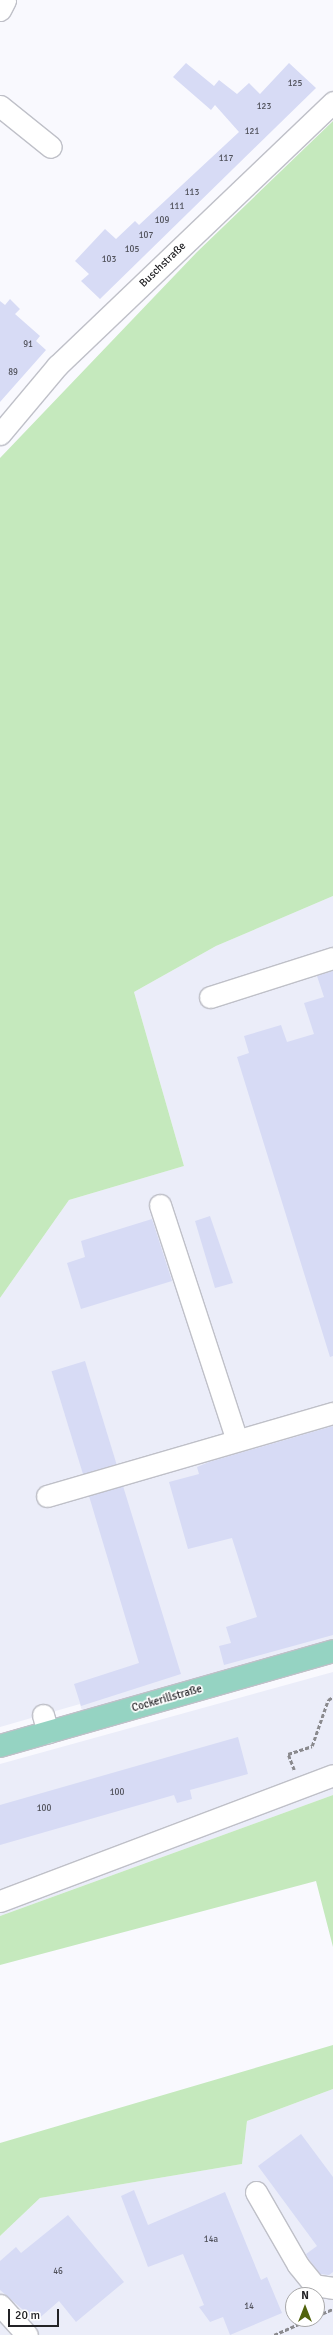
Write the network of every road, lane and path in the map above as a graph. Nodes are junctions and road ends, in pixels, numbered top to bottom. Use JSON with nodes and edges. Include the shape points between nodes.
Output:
{"nodes":[{"id":1,"x":5,"y":0,"type":"edge"},
{"id":2,"x":0,"y":10,"type":"edge"},
{"id":3,"x":333,"y":102,"type":"edge"},
{"id":4,"x":0,"y":106,"type":"edge"},
{"id":5,"x":51,"y":148,"type":"dead end"},
{"id":6,"x":0,"y":434,"type":"edge"},
{"id":7,"x":333,"y":958,"type":"edge"},
{"id":8,"x":210,"y":997,"type":"dead end"},
{"id":9,"x":160,"y":1205,"type":"dead end"},
{"id":10,"x":333,"y":1413,"type":"edge"},
{"id":11,"x":237,"y":1440,"type":"junction"},
{"id":12,"x":47,"y":1496,"type":"dead end"},
{"id":13,"x":333,"y":1651,"type":"edge"},
{"id":14,"x":333,"y":1697,"type":"edge"},
{"id":15,"x":0,"y":1746,"type":"edge"},
{"id":16,"x":333,"y":1775,"type":"edge"},
{"id":17,"x":300,"y":1788,"type":"junction"},
{"id":18,"x":0,"y":1900,"type":"edge"},
{"id":19,"x":256,"y":2192,"type":"dead end"},
{"id":20,"x":333,"y":2288,"type":"edge"},
{"id":21,"x":0,"y":2305,"type":"edge"},
{"id":22,"x":292,"y":2327,"type":"edge"},
{"id":23,"x":27,"y":2335,"type":"edge"},
{"id":24,"x":274,"y":2335,"type":"edge"}],
"edges":[{"from":1,"to":2,"type":"street"},
{"from":3,"to":6,"type":"street","name":"Buschstraße","via":[[57,366]]},
{"from":4,"to":5,"type":"street"},
{"from":7,"to":8,"type":"street"},
{"from":9,"to":11,"type":"street"},
{"from":10,"to":11,"type":"street"},
{"from":11,"to":12,"type":"street"},
{"from":13,"to":15,"type":"main road","name":"Cockerillstraße","via":[[46,1723]]},
{"from":14,"to":17,"type":"path","via":[[328,1700],[312,1746],[288,1754]]},
{"from":16,"to":17,"type":"street"},
{"from":17,"to":18,"type":"street"},
{"from":19,"to":20,"type":"street","via":[[298,2266],[314,2285]]},
{"from":21,"to":23,"type":"street"},
{"from":22,"to":24,"type":"path"}]}
